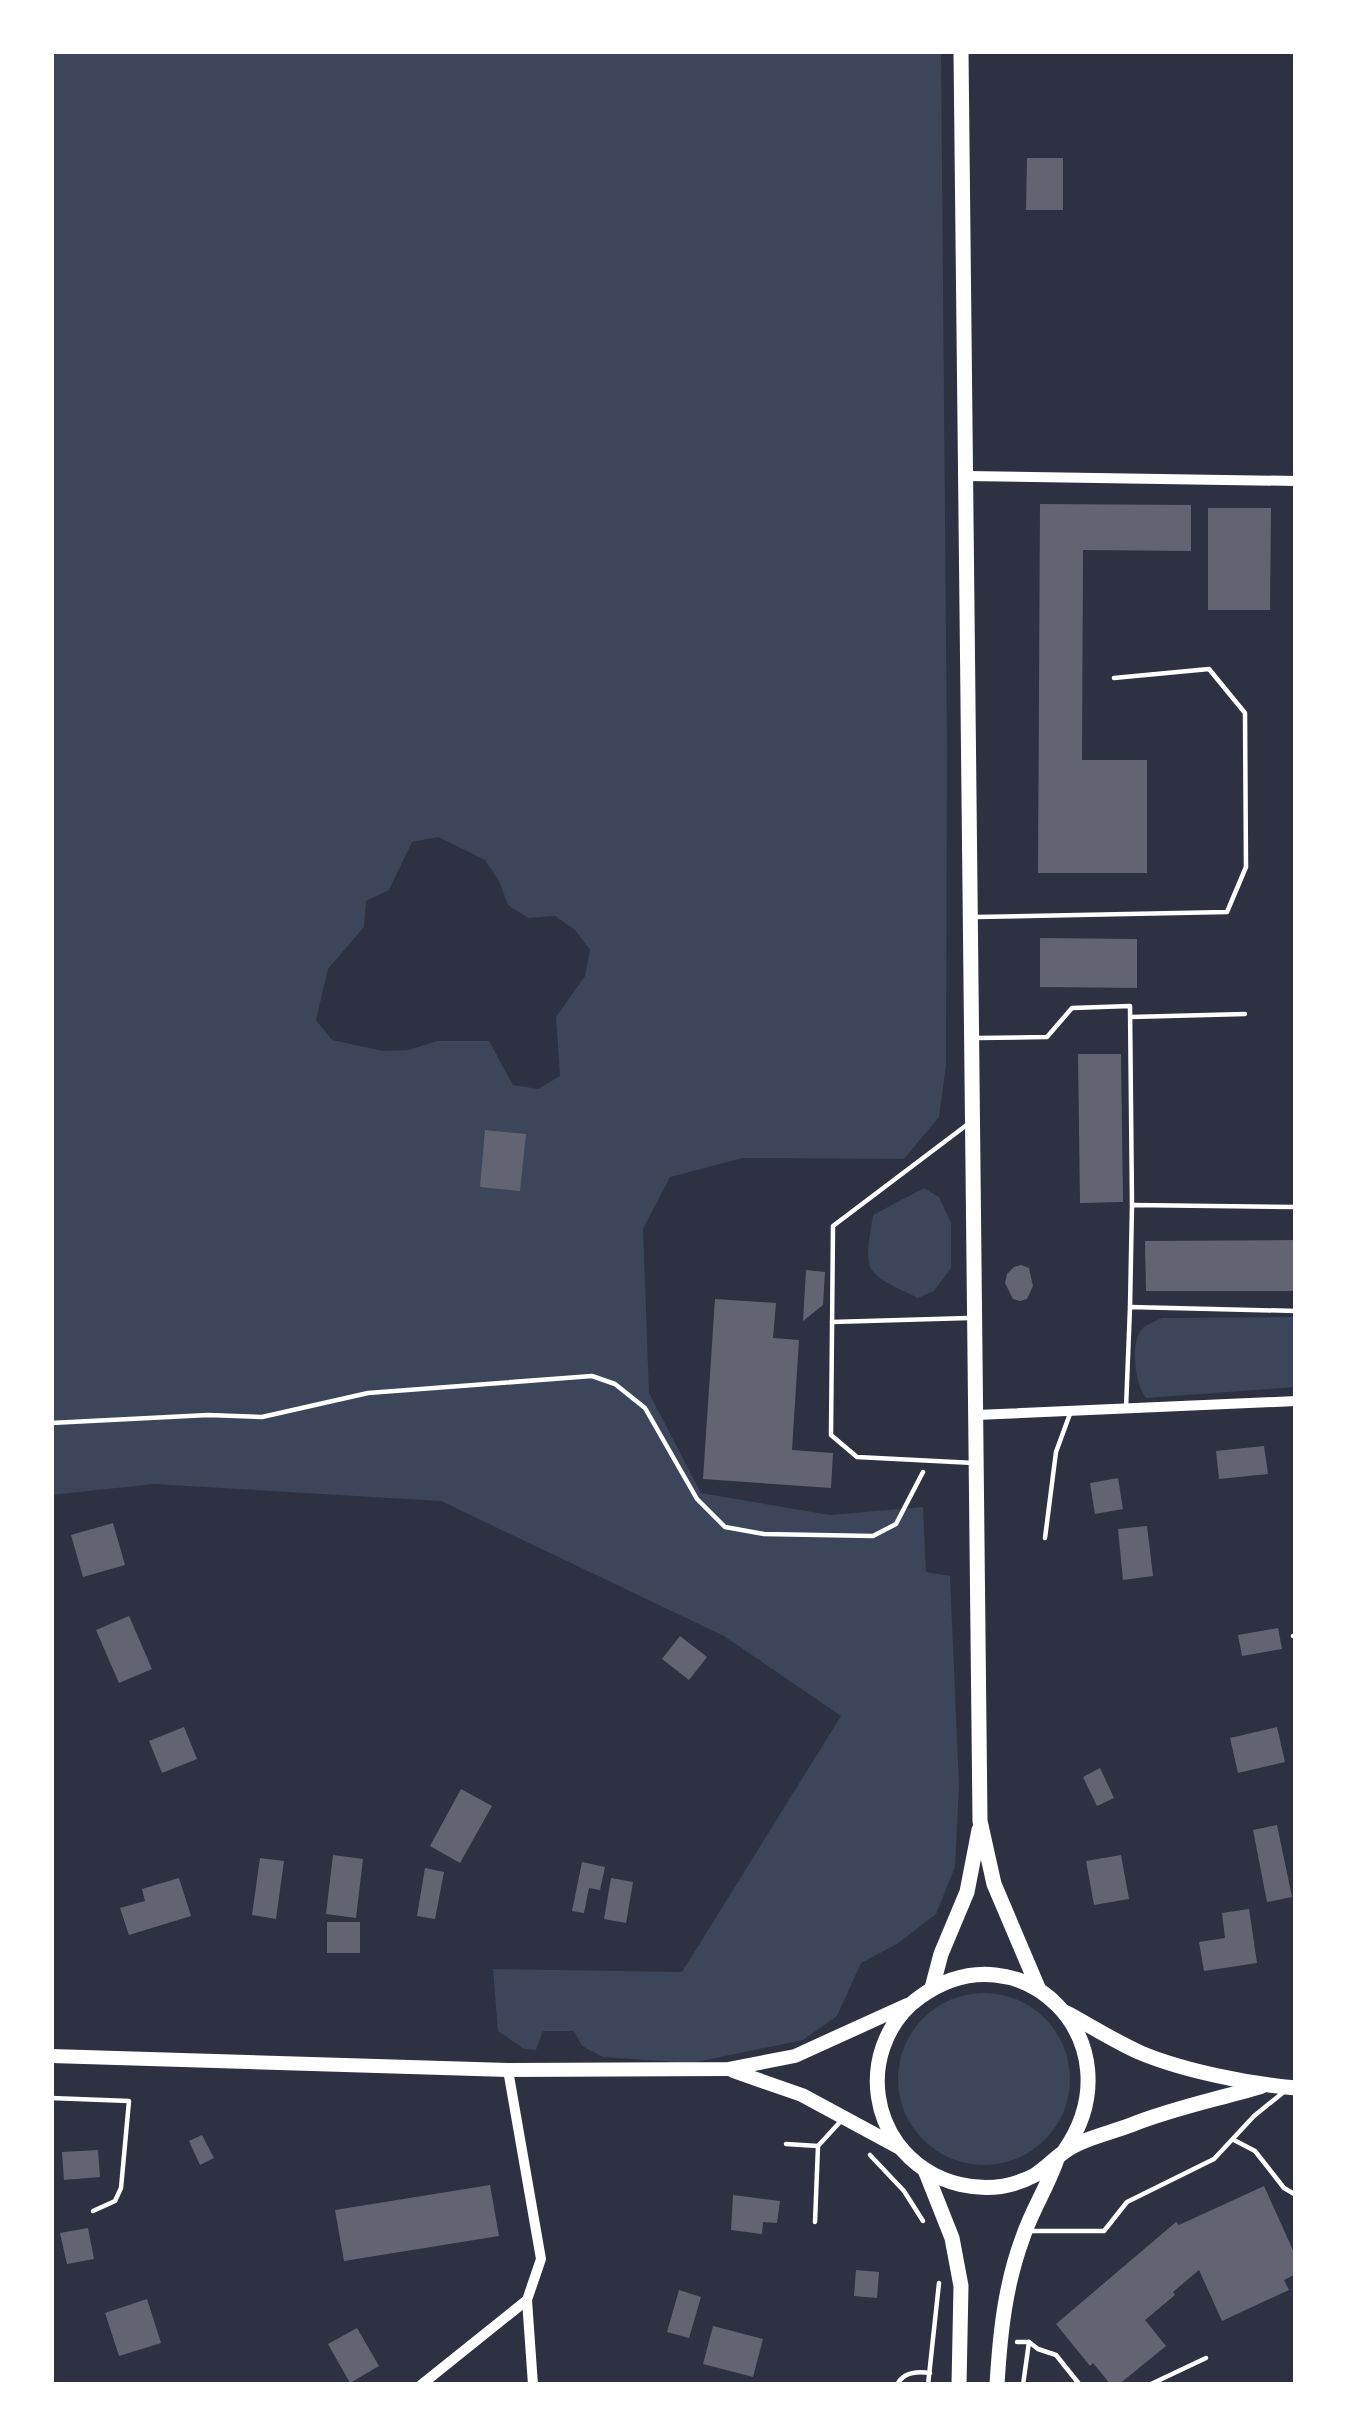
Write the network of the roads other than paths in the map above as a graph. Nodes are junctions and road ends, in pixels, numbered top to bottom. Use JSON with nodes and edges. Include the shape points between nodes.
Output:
{"nodes":[{"id":1,"x":961,"y":51,"type":"edge"},
{"id":2,"x":966,"y":476,"type":"junction"},
{"id":3,"x":1296,"y":484,"type":"edge"},
{"id":4,"x":1114,"y":678,"type":"dead end"},
{"id":5,"x":971,"y":917,"type":"junction"},
{"id":6,"x":1245,"y":1014,"type":"dead end"},
{"id":7,"x":1131,"y":1017,"type":"junction"},
{"id":8,"x":972,"y":1038,"type":"junction"},
{"id":9,"x":973,"y":1121,"type":"junction"},
{"id":10,"x":1132,"y":1205,"type":"junction"},
{"id":11,"x":1296,"y":1207,"type":"edge"},
{"id":12,"x":1130,"y":1307,"type":"junction"},
{"id":13,"x":1296,"y":1311,"type":"edge"},
{"id":14,"x":975,"y":1318,"type":"junction"},
{"id":15,"x":832,"y":1322,"type":"junction"},
{"id":16,"x":1296,"y":1401,"type":"edge"},
{"id":17,"x":1126,"y":1408,"type":"junction"},
{"id":18,"x":1071,"y":1411,"type":"junction"},
{"id":19,"x":976,"y":1415,"type":"junction"},
{"id":20,"x":976,"y":1463,"type":"junction"},
{"id":21,"x":1045,"y":1538,"type":"dead end"},
{"id":22,"x":980,"y":1821,"type":"junction"},
{"id":23,"x":932,"y":1988,"type":"junction"},
{"id":24,"x":1039,"y":1990,"type":"junction"},
{"id":25,"x":911,"y":2003,"type":"junction"},
{"id":26,"x":1064,"y":2012,"type":"junction"},
{"id":27,"x":51,"y":2056,"type":"edge"},
{"id":28,"x":728,"y":2069,"type":"junction"},
{"id":29,"x":508,"y":2070,"type":"junction"},
{"id":30,"x":1262,"y":2086,"type":"junction"},
{"id":31,"x":1293,"y":2087,"type":"edge"},
{"id":32,"x":51,"y":2098,"type":"edge"},
{"id":33,"x":844,"y":2118,"type":"junction"},
{"id":34,"x":1233,"y":2139,"type":"junction"},
{"id":35,"x":786,"y":2144,"type":"dead end"},
{"id":36,"x":818,"y":2146,"type":"junction"},
{"id":37,"x":902,"y":2149,"type":"junction"},
{"id":38,"x":1061,"y":2155,"type":"junction"},
{"id":39,"x":925,"y":2170,"type":"junction"},
{"id":40,"x":1296,"y":2195,"type":"edge"},
{"id":41,"x":93,"y":2211,"type":"dead end"},
{"id":42,"x":815,"y":2222,"type":"dead end"},
{"id":43,"x":1025,"y":2231,"type":"junction"},
{"id":44,"x":526,"y":2300,"type":"junction"},
{"id":45,"x":421,"y":2385,"type":"edge"},
{"id":46,"x":533,"y":2385,"type":"edge"},
{"id":47,"x":959,"y":2385,"type":"edge"},
{"id":48,"x":998,"y":2385,"type":"edge"}],
"edges":[{"from":1,"to":2,"type":"main road"},
{"from":2,"to":3,"type":"street"},
{"from":2,"to":5,"type":"main road"},
{"from":4,"to":5,"type":"lane","via":[[1209,669],[1245,713],[1246,867],[1227,912]]},
{"from":5,"to":8,"type":"main road"},
{"from":6,"to":7,"type":"lane"},
{"from":7,"to":8,"type":"lane","via":[[1130,1006],[1072,1008],[1047,1037]]},
{"from":7,"to":10,"type":"lane"},
{"from":8,"to":9,"type":"main road"},
{"from":9,"to":14,"type":"main road"},
{"from":9,"to":15,"type":"lane","via":[[833,1226]]},
{"from":10,"to":11,"type":"lane"},
{"from":10,"to":12,"type":"lane"},
{"from":12,"to":13,"type":"lane"},
{"from":12,"to":17,"type":"lane"},
{"from":14,"to":15,"type":"lane"},
{"from":14,"to":19,"type":"main road"},
{"from":15,"to":20,"type":"lane","via":[[831,1435],[857,1457]]},
{"from":16,"to":17,"type":"street"},
{"from":17,"to":18,"type":"street"},
{"from":18,"to":19,"type":"street"},
{"from":18,"to":21,"type":"lane","via":[[1056,1452]]},
{"from":19,"to":20,"type":"main road"},
{"from":20,"to":22,"type":"main road"},
{"from":22,"to":23,"type":"main road","via":[[967,1892]]},
{"from":22,"to":24,"type":"main road","via":[[994,1884]]},
{"from":23,"to":24,"type":"main road","via":[[986,1975]]},
{"from":23,"to":25,"type":"main road"},
{"from":24,"to":26,"type":"main road"},
{"from":25,"to":28,"type":"main road","via":[[795,2056]]},
{"from":25,"to":37,"type":"main road","via":[[883,2048],[877,2083]]},
{"from":26,"to":30,"type":"main road","via":[[1142,2053]]},
{"from":26,"to":38,"type":"main road","via":[[1085,2049],[1090,2092]]},
{"from":27,"to":29,"type":"main road"},
{"from":28,"to":29,"type":"main road"},
{"from":28,"to":33,"type":"main road"},
{"from":29,"to":44,"type":"street","via":[[541,2259]]},
{"from":30,"to":31,"type":"main road"},
{"from":30,"to":38,"type":"main road","via":[[1139,2121]]},
{"from":31,"to":34,"type":"lane"},
{"from":32,"to":41,"type":"lane","via":[[129,2101],[121,2188],[116,2201]]},
{"from":33,"to":36,"type":"lane"},
{"from":33,"to":37,"type":"main road"},
{"from":34,"to":40,"type":"lane"},
{"from":34,"to":43,"type":"lane","via":[[1214,2159],[1127,2202],[1104,2231]]},
{"from":35,"to":36,"type":"lane"},
{"from":36,"to":42,"type":"lane"},
{"from":37,"to":39,"type":"main road"},
{"from":38,"to":39,"type":"main road","via":[[1033,2176],[992,2188]]},
{"from":38,"to":43,"type":"main road"},
{"from":39,"to":47,"type":"main road","via":[[962,2286]]},
{"from":43,"to":48,"type":"main road","via":[[1005,2300]]},
{"from":44,"to":45,"type":"street"},
{"from":44,"to":46,"type":"street"}]}
